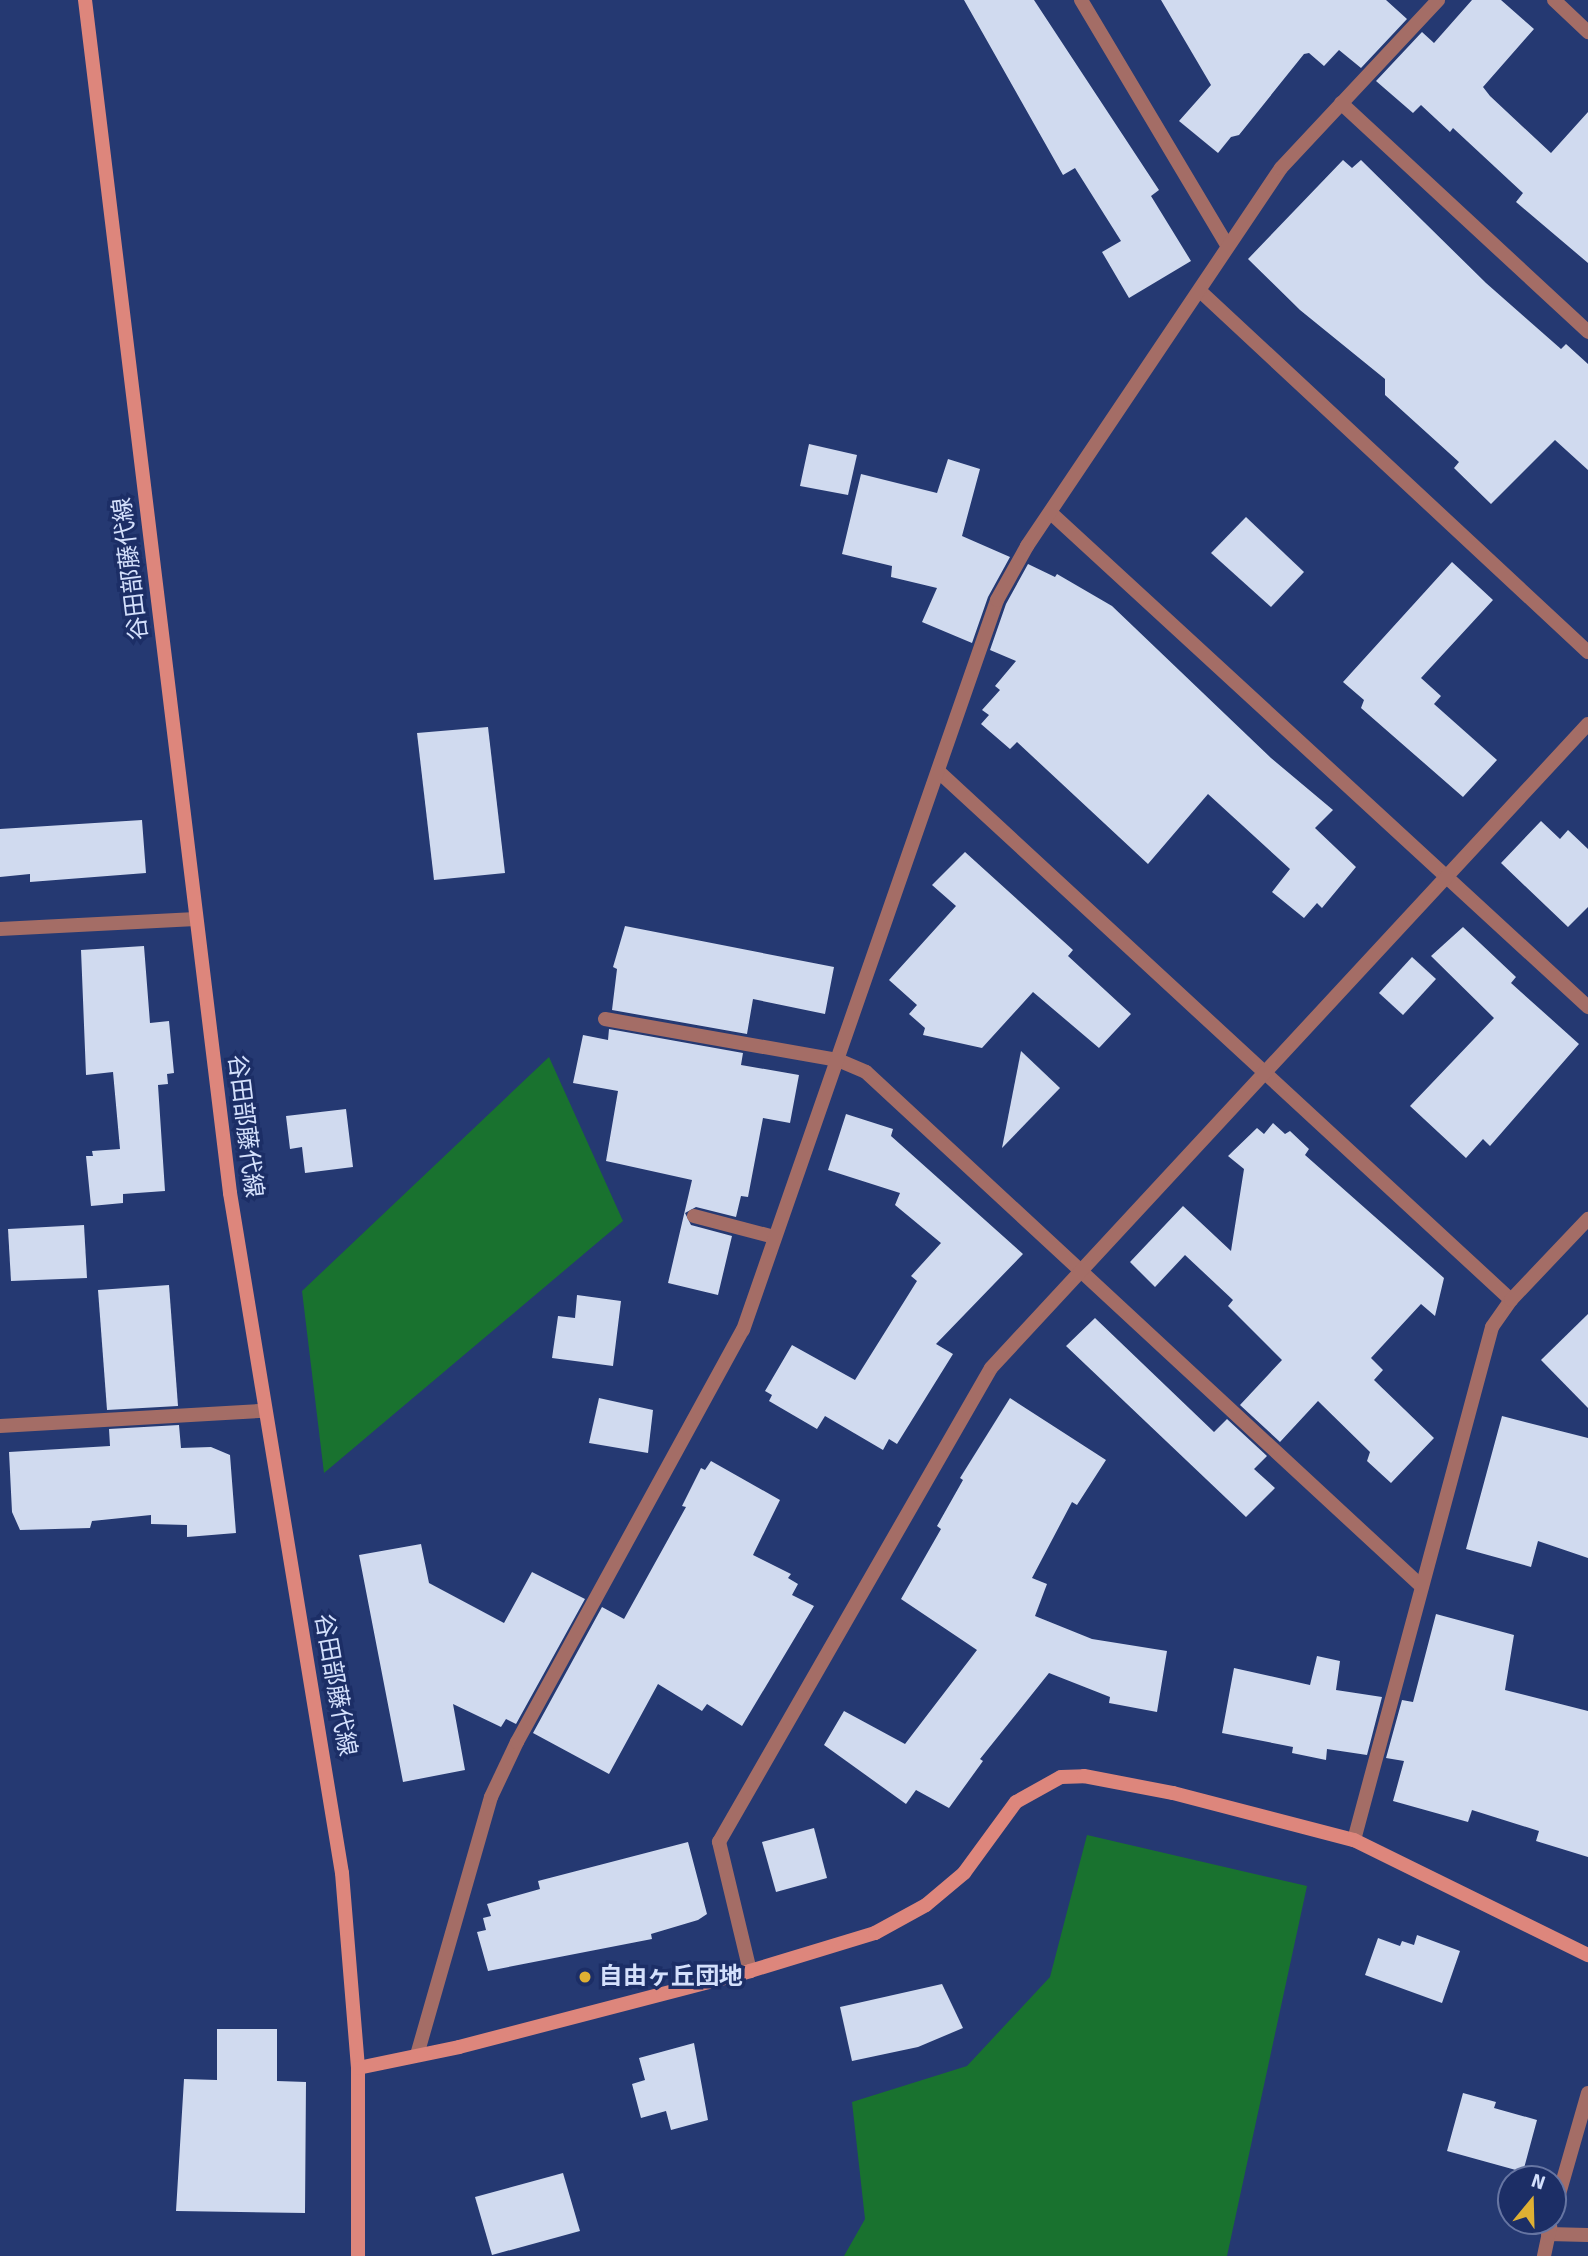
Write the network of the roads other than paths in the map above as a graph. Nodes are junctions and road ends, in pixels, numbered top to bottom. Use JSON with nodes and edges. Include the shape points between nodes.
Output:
{"nodes":[{"id":1,"x":85,"y":0,"type":"edge"},
{"id":2,"x":1081,"y":0,"type":"edge"},
{"id":3,"x":1438,"y":0,"type":"edge"},
{"id":4,"x":1553,"y":0,"type":"edge"},
{"id":5,"x":1588,"y":32,"type":"edge"},
{"id":6,"x":1341,"y":103,"type":"junction"},
{"id":7,"x":1227,"y":245,"type":"junction"},
{"id":8,"x":1200,"y":290,"type":"junction"},
{"id":9,"x":1588,"y":332,"type":"edge"},
{"id":10,"x":1052,"y":513,"type":"junction"},
{"id":11,"x":1588,"y":652,"type":"edge"},
{"id":12,"x":1588,"y":724,"type":"edge"},
{"id":13,"x":938,"y":771,"type":"junction"},
{"id":14,"x":1446,"y":877,"type":"junction"},
{"id":15,"x":196,"y":919,"type":"junction"},
{"id":16,"x":0,"y":929,"type":"edge"},
{"id":17,"x":1588,"y":1007,"type":"edge"},
{"id":18,"x":605,"y":1019,"type":"dead end"},
{"id":19,"x":838,"y":1060,"type":"junction"},
{"id":20,"x":1266,"y":1072,"type":"junction"},
{"id":21,"x":694,"y":1216,"type":"dead end"},
{"id":22,"x":1588,"y":1219,"type":"edge"},
{"id":23,"x":774,"y":1237,"type":"junction"},
{"id":24,"x":1082,"y":1271,"type":"junction"},
{"id":25,"x":1511,"y":1300,"type":"junction"},
{"id":26,"x":264,"y":1411,"type":"junction"},
{"id":27,"x":0,"y":1426,"type":"edge"},
{"id":28,"x":1420,"y":1585,"type":"junction"},
{"id":29,"x":1354,"y":1840,"type":"junction"},
{"id":30,"x":1588,"y":1955,"type":"edge"},
{"id":31,"x":750,"y":1971,"type":"junction"},
{"id":32,"x":417,"y":2055,"type":"junction"},
{"id":33,"x":358,"y":2068,"type":"junction"},
{"id":34,"x":1588,"y":2093,"type":"edge"},
{"id":35,"x":1567,"y":2167,"type":"edge"},
{"id":36,"x":1567,"y":2231,"type":"edge"},
{"id":37,"x":1548,"y":2235,"type":"edge"},
{"id":38,"x":1588,"y":2235,"type":"edge"},
{"id":39,"x":358,"y":2256,"type":"edge"},
{"id":40,"x":1544,"y":2256,"type":"edge"}],
"edges":[{"from":1,"to":15,"type":"main road","name":"谷田部藤代線"},
{"from":2,"to":7,"type":"street"},
{"from":3,"to":6,"type":"street"},
{"from":4,"to":5,"type":"street"},
{"from":6,"to":7,"type":"street","via":[[1281,168]]},
{"from":6,"to":9,"type":"street"},
{"from":7,"to":8,"type":"street"},
{"from":8,"to":10,"type":"street"},
{"from":8,"to":11,"type":"street"},
{"from":10,"to":13,"type":"street","via":[[998,600]]},
{"from":10,"to":14,"type":"street"},
{"from":12,"to":14,"type":"street"},
{"from":13,"to":19,"type":"street"},
{"from":13,"to":20,"type":"street"},
{"from":14,"to":17,"type":"street"},
{"from":14,"to":20,"type":"street"},
{"from":15,"to":16,"type":"street"},
{"from":15,"to":26,"type":"main road","name":"谷田部藤代線","via":[[230,1193]]},
{"from":18,"to":19,"type":"street"},
{"from":19,"to":23,"type":"street"},
{"from":19,"to":24,"type":"street","via":[[866,1072]]},
{"from":20,"to":24,"type":"street"},
{"from":20,"to":25,"type":"street"},
{"from":21,"to":23,"type":"street"},
{"from":22,"to":25,"type":"street"},
{"from":23,"to":32,"type":"street","via":[[743,1330],[491,1797]]},
{"from":24,"to":28,"type":"street"},
{"from":24,"to":31,"type":"street","via":[[991,1368],[719,1842]]},
{"from":25,"to":28,"type":"street","via":[[1492,1327]]},
{"from":26,"to":27,"type":"street"},
{"from":26,"to":33,"type":"main road","name":"谷田部藤代線","via":[[342,1873]]},
{"from":28,"to":29,"type":"street"},
{"from":29,"to":30,"type":"main road"},
{"from":29,"to":31,"type":"main road","via":[[1173,1793],[1084,1776],[1060,1777],[1016,1802],[964,1872],[926,1905],[875,1933]]},
{"from":31,"to":32,"type":"main road"},
{"from":32,"to":33,"type":"main road"},
{"from":33,"to":39,"type":"main road","name":"谷田部藤代線"},
{"from":34,"to":35,"type":"street"},
{"from":36,"to":38,"type":"street"},
{"from":37,"to":40,"type":"street"}]}
